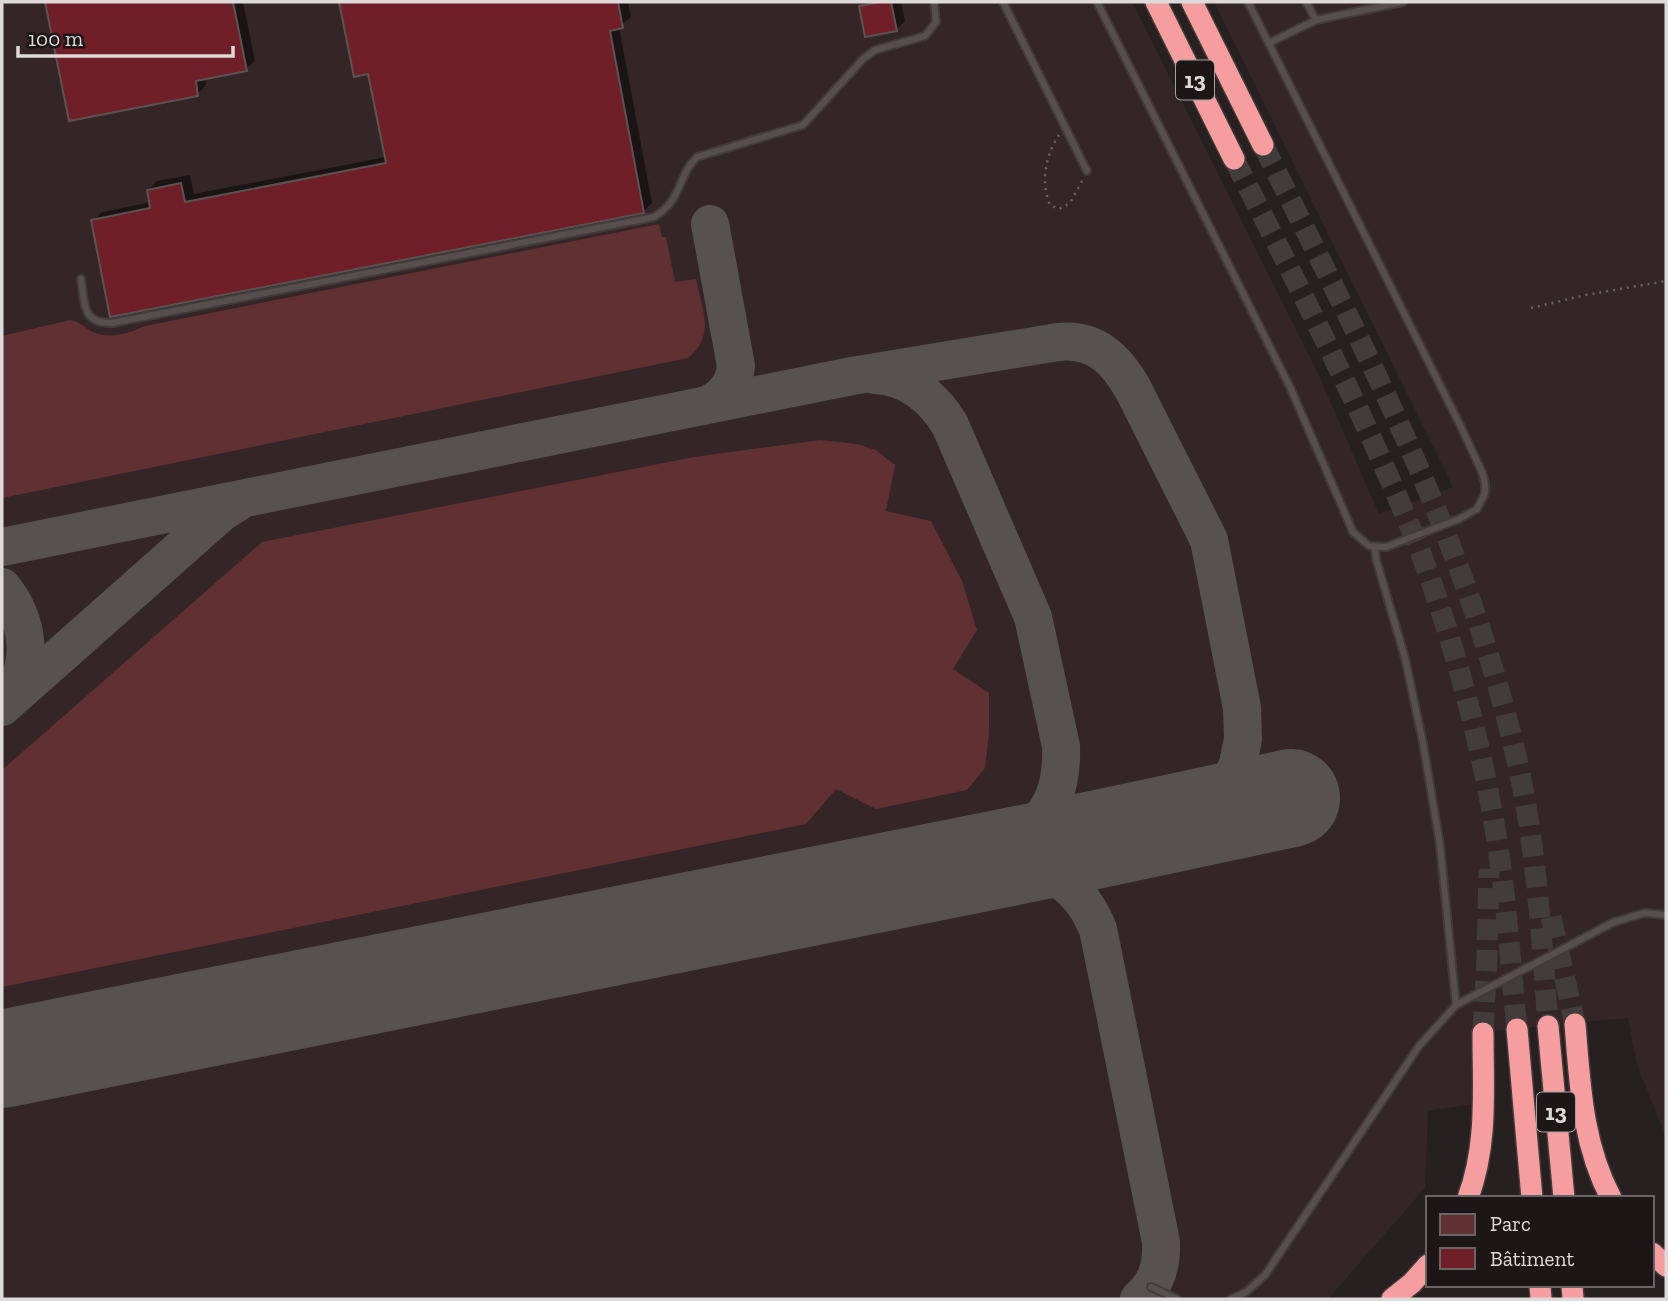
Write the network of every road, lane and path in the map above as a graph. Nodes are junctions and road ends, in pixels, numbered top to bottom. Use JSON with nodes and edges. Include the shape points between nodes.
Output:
{"nodes":[{"id":1,"x":933,"y":2,"type":"edge"},
{"id":2,"x":1003,"y":2,"type":"edge"},
{"id":3,"x":1097,"y":2,"type":"edge"},
{"id":4,"x":1156,"y":2,"type":"edge"},
{"id":5,"x":1192,"y":2,"type":"edge"},
{"id":6,"x":1248,"y":2,"type":"edge"},
{"id":7,"x":1306,"y":2,"type":"edge"},
{"id":8,"x":1403,"y":2,"type":"edge"},
{"id":9,"x":1316,"y":20,"type":"junction"},
{"id":10,"x":1269,"y":43,"type":"junction"},
{"id":11,"x":1065,"y":127,"type":"junction"},
{"id":12,"x":1263,"y":145,"type":"tunnel mouth"},
{"id":13,"x":1234,"y":159,"type":"tunnel mouth"},
{"id":14,"x":1087,"y":171,"type":"joint"},
{"id":15,"x":81,"y":279,"type":"dead end"},
{"id":16,"x":1666,"y":281,"type":"edge"},
{"id":17,"x":1531,"y":308,"type":"dead end"},
{"id":18,"x":1375,"y":548,"type":"junction"},
{"id":19,"x":1666,"y":915,"type":"edge"},
{"id":20,"x":1456,"y":1005,"type":"junction"},
{"id":21,"x":1575,"y":1024,"type":"tunnel mouth"},
{"id":22,"x":1548,"y":1026,"type":"tunnel mouth"},
{"id":23,"x":1517,"y":1028,"type":"tunnel mouth"},
{"id":24,"x":1483,"y":1033,"type":"tunnel mouth"},
{"id":25,"x":1469,"y":1196,"type":"edge"},
{"id":26,"x":1532,"y":1196,"type":"edge"},
{"id":27,"x":1564,"y":1196,"type":"edge"},
{"id":28,"x":1610,"y":1196,"type":"edge"},
{"id":29,"x":1426,"y":1267,"type":"edge"},
{"id":30,"x":1151,"y":1287,"type":"dead end"},
{"id":31,"x":1177,"y":1299,"type":"edge"},
{"id":32,"x":1231,"y":1299,"type":"edge"},
{"id":33,"x":1392,"y":1299,"type":"edge"}],
"edges":[{"from":1,"to":15,"type":"lane","via":[[936,22],[925,36],[875,50],[803,125],[697,158],[671,204],[654,216],[103,324],[87,313]]},
{"from":2,"to":11,"type":"lane"},
{"from":3,"to":18,"type":"lane","via":[[1290,387],[1353,532]]},
{"from":4,"to":13,"type":"highway","number":"13"},
{"from":5,"to":12,"type":"highway","number":"13"},
{"from":6,"to":10,"type":"lane"},
{"from":7,"to":9,"type":"lane"},
{"from":8,"to":9,"type":"lane"},
{"from":9,"to":10,"type":"lane"},
{"from":10,"to":18,"type":"lane","via":[[1485,483],[1482,502],[1469,514]]},
{"from":11,"to":14,"type":"lane"},
{"from":11,"to":14,"type":"path","via":[[1047,160],[1050,205],[1059,209],[1070,203]]},
{"from":16,"to":17,"type":"path"},
{"from":18,"to":20,"type":"lane","via":[[1423,743]]},
{"from":19,"to":20,"type":"lane","via":[[1645,913],[1614,922]]},
{"from":20,"to":32,"type":"lane","via":[[1419,1046],[1265,1275]]},
{"from":21,"to":28,"type":"highway","via":[[1587,1133]]},
{"from":22,"to":27,"type":"highway","number":"13"},
{"from":23,"to":26,"type":"highway","number":"13"},
{"from":24,"to":25,"type":"highway","via":[[1483,1136]]},
{"from":29,"to":33,"type":"highway"},
{"from":30,"to":31,"type":"lane"}]}
